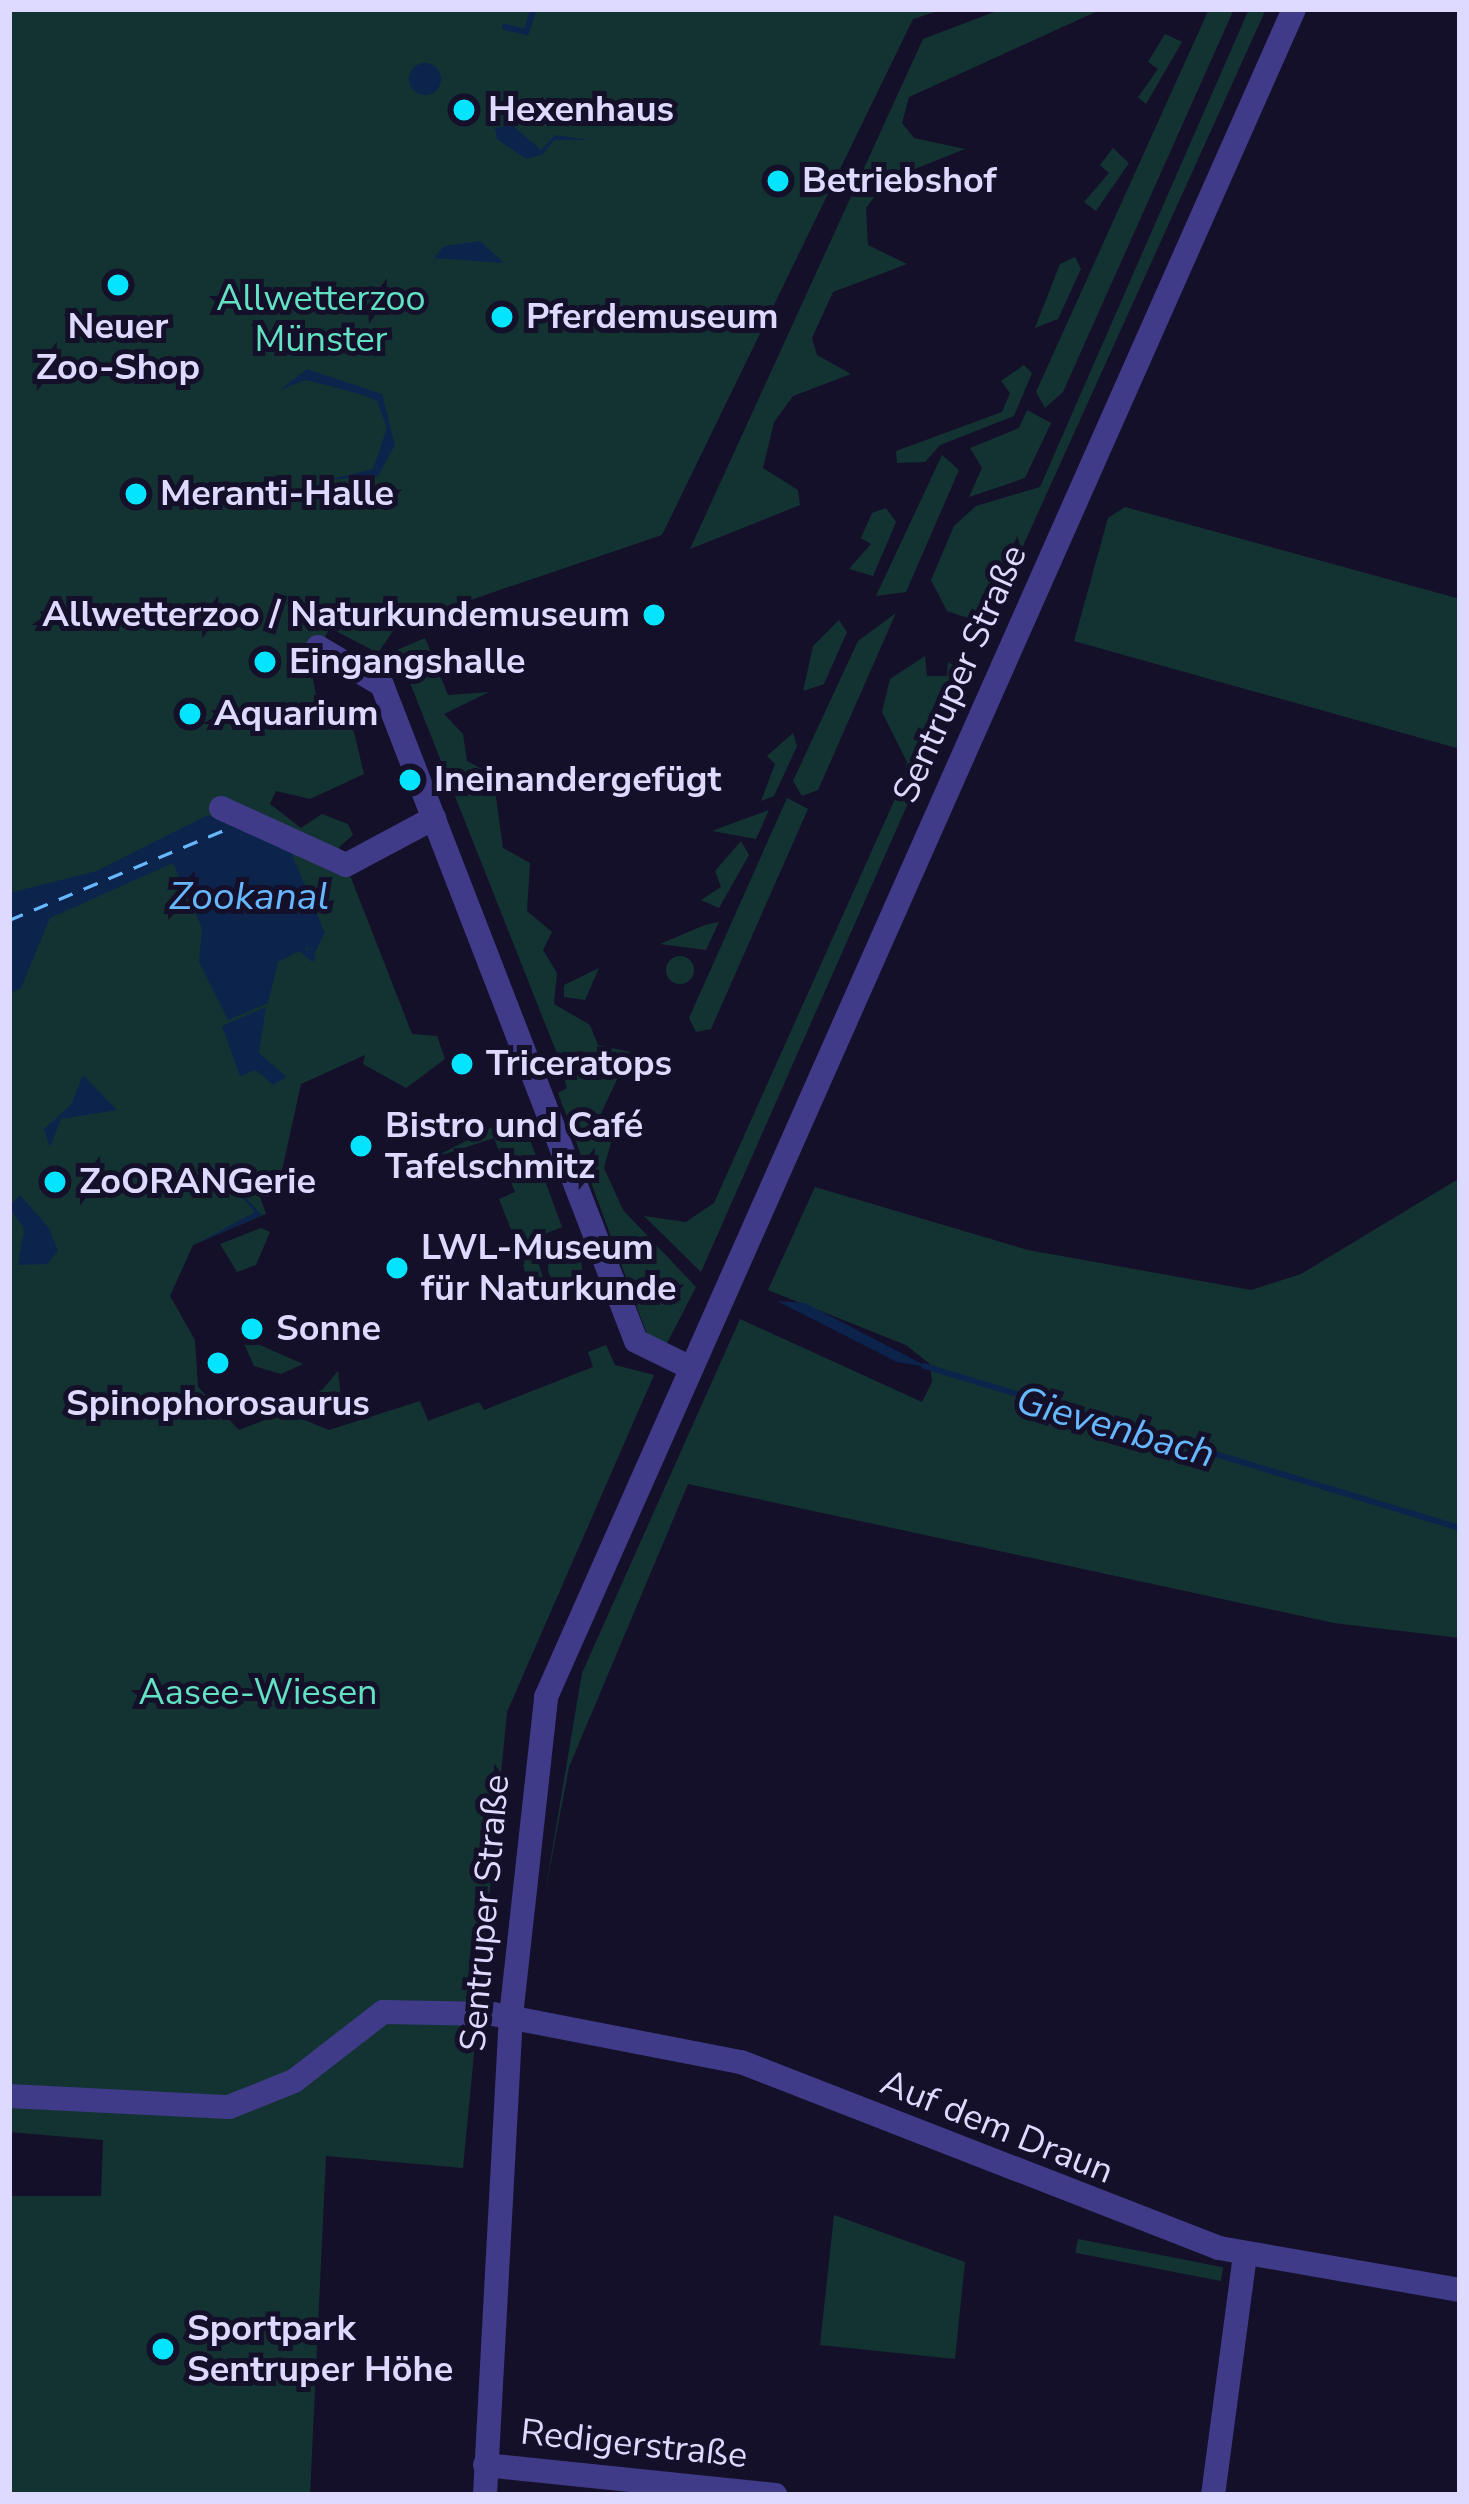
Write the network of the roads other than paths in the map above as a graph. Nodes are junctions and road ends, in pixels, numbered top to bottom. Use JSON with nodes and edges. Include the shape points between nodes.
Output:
{"nodes":[{"id":1,"x":1294,"y":9,"type":"edge"},
{"id":2,"x":318,"y":647,"type":"dead end"},
{"id":3,"x":221,"y":808,"type":"dead end"},
{"id":4,"x":434,"y":818,"type":"junction"},
{"id":5,"x":689,"y":1366,"type":"junction"},
{"id":6,"x":511,"y":2016,"type":"junction"},
{"id":7,"x":9,"y":2096,"type":"edge"},
{"id":8,"x":1245,"y":2255,"type":"junction"},
{"id":9,"x":1460,"y":2290,"type":"edge"},
{"id":10,"x":485,"y":2464,"type":"junction"},
{"id":11,"x":485,"y":2495,"type":"edge"},
{"id":12,"x":775,"y":2495,"type":"edge"},
{"id":13,"x":1213,"y":2495,"type":"edge"}],
"edges":[{"from":1,"to":5,"type":"street","name":"Sentruper Straße"},
{"from":2,"to":4,"type":"street","via":[[382,685]]},
{"from":3,"to":4,"type":"street","via":[[346,866]]},
{"from":4,"to":5,"type":"street","via":[[636,1341]]},
{"from":5,"to":6,"type":"street","name":"Sentruper Straße","via":[[546,1697]]},
{"from":6,"to":7,"type":"street","name":"Auf dem Draun","via":[[383,2012],[294,2081],[229,2107]]},
{"from":6,"to":8,"type":"street","name":"Auf dem Draun","via":[[741,2062],[1101,2210]]},
{"from":6,"to":10,"type":"street","name":"Sentruper Straße"},
{"from":8,"to":9,"type":"street","name":"Auf dem Draun"},
{"from":8,"to":13,"type":"street"},
{"from":10,"to":11,"type":"street","name":"Sentruper Straße"},
{"from":10,"to":12,"type":"street","name":"Redigerstraße"}]}
